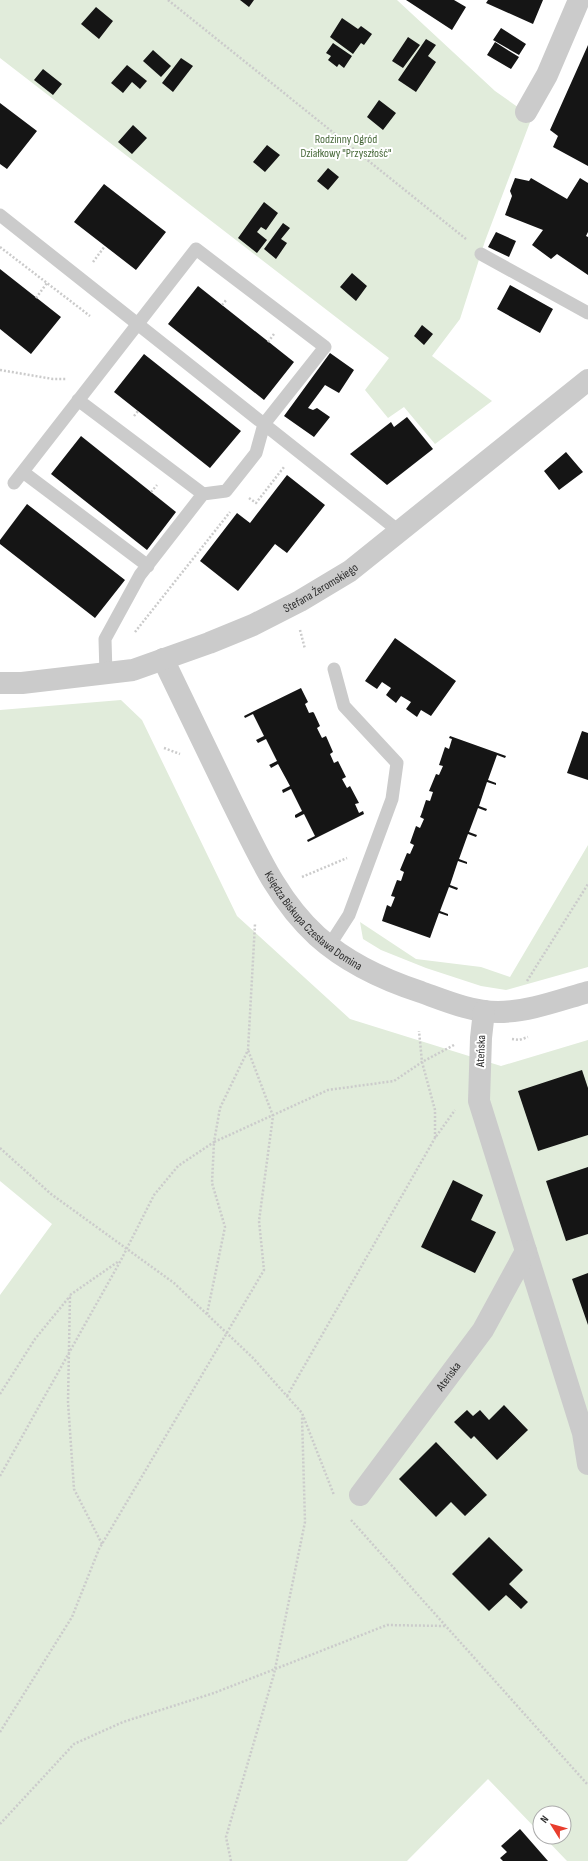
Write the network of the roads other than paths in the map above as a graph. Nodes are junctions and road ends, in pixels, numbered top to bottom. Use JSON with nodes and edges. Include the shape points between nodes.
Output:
{"nodes":[{"id":1,"x":579,"y":0,"type":"edge"},
{"id":2,"x":526,"y":112,"type":"dead end"},
{"id":3,"x":0,"y":215,"type":"edge"},
{"id":4,"x":481,"y":254,"type":"road end"},
{"id":5,"x":588,"y":313,"type":"edge"},
{"id":6,"x":137,"y":324,"type":"junction"},
{"id":7,"x":588,"y":380,"type":"edge"},
{"id":8,"x":78,"y":400,"type":"junction"},
{"id":9,"x":264,"y":424,"type":"junction"},
{"id":10,"x":23,"y":472,"type":"junction"},
{"id":11,"x":14,"y":483,"type":"dead end"},
{"id":12,"x":203,"y":494,"type":"junction"},
{"id":13,"x":400,"y":532,"type":"junction"},
{"id":14,"x":148,"y":566,"type":"junction"},
{"id":15,"x":163,"y":659,"type":"junction"},
{"id":16,"x":106,"y":664,"type":"junction"},
{"id":17,"x":334,"y":669,"type":"dead end"},
{"id":18,"x":0,"y":683,"type":"edge"},
{"id":19,"x":329,"y":946,"type":"junction"},
{"id":20,"x":588,"y":992,"type":"edge"},
{"id":21,"x":484,"y":1010,"type":"junction"},
{"id":22,"x":526,"y":1251,"type":"junction"},
{"id":23,"x":588,"y":1464,"type":"edge"},
{"id":24,"x":360,"y":1495,"type":"dead end"}],
"edges":[{"from":1,"to":2,"type":"street","via":[[547,75]]},
{"from":3,"to":6,"type":"lane"},
{"from":4,"to":5,"type":"lane"},
{"from":6,"to":8,"type":"lane"},
{"from":6,"to":9,"type":"lane"},
{"from":6,"to":9,"type":"lane","via":[[196,249],[325,347]]},
{"from":7,"to":13,"type":"street","name":"Stefana Żeromskiego"},
{"from":8,"to":10,"type":"lane"},
{"from":8,"to":12,"type":"lane"},
{"from":9,"to":12,"type":"lane","via":[[256,453],[226,491]]},
{"from":9,"to":13,"type":"lane"},
{"from":10,"to":11,"type":"lane"},
{"from":10,"to":14,"type":"lane"},
{"from":12,"to":14,"type":"lane"},
{"from":13,"to":15,"type":"street","name":"Stefana Żeromskiego","via":[[350,571],[300,601],[252,625]]},
{"from":14,"to":16,"type":"lane","via":[[140,575],[106,640]]},
{"from":15,"to":16,"type":"street","name":"Stefana Żeromskiego","via":[[133,670]]},
{"from":15,"to":19,"type":"street","name":"Księdza Biskupa Czesława Domina","via":[[271,879],[301,920]]},
{"from":16,"to":18,"type":"street","name":"Stefana Żeromskiego","via":[[22,683]]},
{"from":17,"to":19,"type":"lane","via":[[344,706],[397,763],[392,799],[349,915]]},
{"from":19,"to":21,"type":"street","name":"Księdza Biskupa Czesława Domina","via":[[352,962],[394,982],[455,1004]]},
{"from":20,"to":21,"type":"street","name":"Księdza Biskupa Czesława Domina","via":[[513,1011]]},
{"from":21,"to":22,"type":"street","name":"Ateńska","via":[[479,1101]]},
{"from":22,"to":23,"type":"street","name":"Ateńska","via":[[583,1433]]},
{"from":22,"to":24,"type":"street","name":"Ateńska","via":[[484,1330]]}]}
